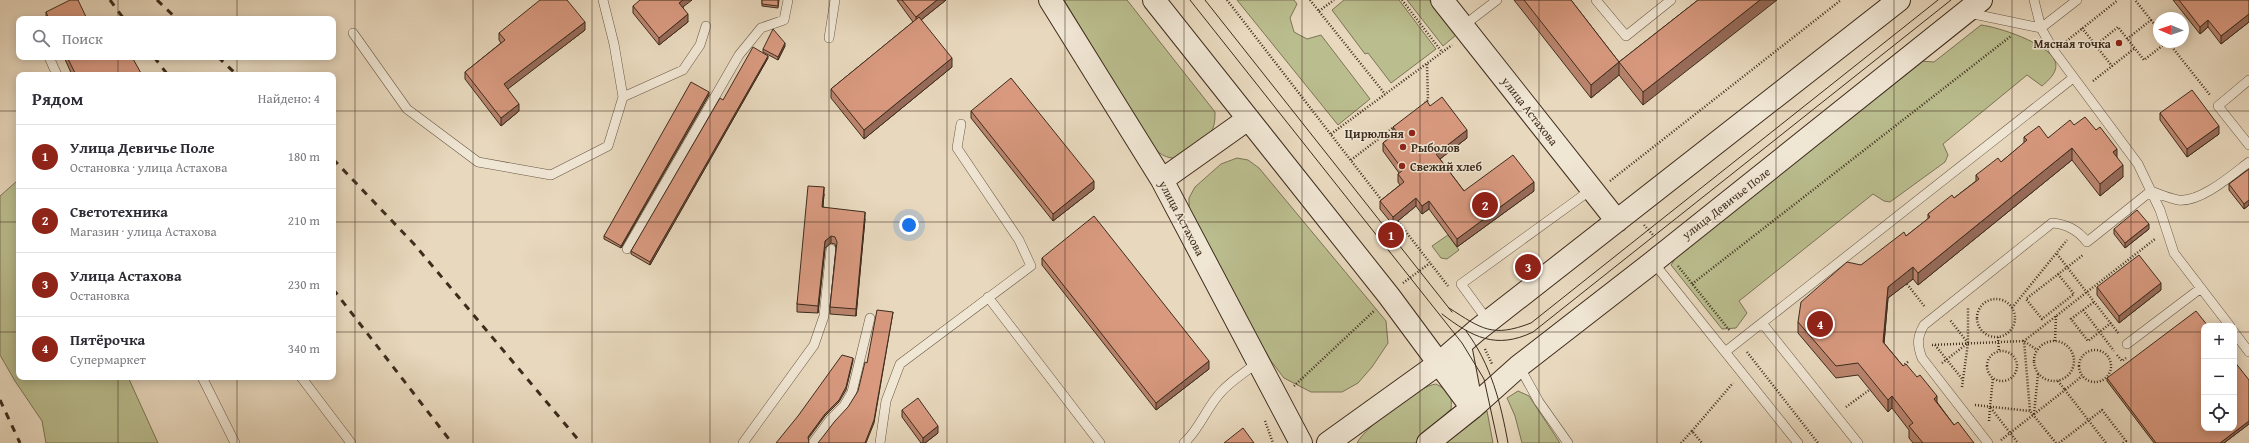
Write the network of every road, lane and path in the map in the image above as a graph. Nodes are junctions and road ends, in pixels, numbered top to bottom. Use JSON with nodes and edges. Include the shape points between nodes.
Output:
{"nodes":[{"id":1,"x":603,"y":0,"type":"edge"},
{"id":2,"x":788,"y":0,"type":"edge"},
{"id":3,"x":835,"y":0,"type":"edge"},
{"id":4,"x":1050,"y":0,"type":"edge"},
{"id":5,"x":1154,"y":0,"type":"edge"},
{"id":6,"x":1227,"y":0,"type":"edge"},
{"id":7,"x":1310,"y":0,"type":"edge"},
{"id":8,"x":1334,"y":0,"type":"edge"},
{"id":9,"x":1402,"y":0,"type":"edge"},
{"id":10,"x":1442,"y":0,"type":"edge"},
{"id":11,"x":1497,"y":0,"type":"edge"},
{"id":12,"x":1596,"y":0,"type":"edge"},
{"id":13,"x":1671,"y":0,"type":"edge"},
{"id":14,"x":1841,"y":0,"type":"edge"},
{"id":15,"x":1899,"y":0,"type":"edge"},
{"id":16,"x":2034,"y":0,"type":"edge"},
{"id":17,"x":2077,"y":0,"type":"edge"},
{"id":18,"x":2118,"y":0,"type":"edge"},
{"id":19,"x":2135,"y":0,"type":"edge"},
{"id":20,"x":1973,"y":6,"type":"edge"},
{"id":21,"x":1319,"y":11,"type":"junction"},
{"id":22,"x":2151,"y":20,"type":"junction"},
{"id":23,"x":2153,"y":22,"type":"edge"},
{"id":24,"x":706,"y":26,"type":"dead end"},
{"id":25,"x":2023,"y":26,"type":"junction"},
{"id":26,"x":2041,"y":28,"type":"junction"},
{"id":27,"x":2082,"y":28,"type":"junction"},
{"id":28,"x":1466,"y":30,"type":"junction"},
{"id":29,"x":353,"y":32,"type":"dead end"},
{"id":30,"x":829,"y":38,"type":"dead end"},
{"id":31,"x":2127,"y":38,"type":"junction"},
{"id":32,"x":2096,"y":45,"type":"junction"},
{"id":33,"x":2135,"y":48,"type":"junction"},
{"id":34,"x":2159,"y":48,"type":"edge"},
{"id":35,"x":2172,"y":48,"type":"edge"},
{"id":36,"x":2054,"y":51,"type":"junction"},
{"id":37,"x":1442,"y":52,"type":"junction"},
{"id":38,"x":50,"y":60,"type":"edge"},
{"id":39,"x":1427,"y":63,"type":"junction"},
{"id":40,"x":2112,"y":66,"type":"junction"},
{"id":41,"x":56,"y":72,"type":"edge"},
{"id":42,"x":2073,"y":78,"type":"junction"},
{"id":43,"x":2249,"y":80,"type":"edge"},
{"id":44,"x":2082,"y":90,"type":"junction"},
{"id":45,"x":1385,"y":94,"type":"junction"},
{"id":46,"x":623,"y":97,"type":"junction"},
{"id":47,"x":1422,"y":105,"type":"edge"},
{"id":48,"x":2218,"y":106,"type":"junction"},
{"id":49,"x":1248,"y":119,"type":"junction"},
{"id":50,"x":961,"y":124,"type":"dead end"},
{"id":51,"x":1399,"y":124,"type":"edge"},
{"id":52,"x":1331,"y":134,"type":"junction"},
{"id":53,"x":2249,"y":145,"type":"edge"},
{"id":54,"x":1351,"y":160,"type":"junction"},
{"id":55,"x":2249,"y":162,"type":"edge"},
{"id":56,"x":1162,"y":180,"type":"junction"},
{"id":57,"x":2151,"y":191,"type":"junction"},
{"id":58,"x":1593,"y":192,"type":"junction"},
{"id":59,"x":1388,"y":208,"type":"edge"},
{"id":60,"x":1392,"y":214,"type":"edge"},
{"id":61,"x":1617,"y":222,"type":"junction"},
{"id":62,"x":2075,"y":230,"type":"junction"},
{"id":63,"x":2166,"y":230,"type":"junction"},
{"id":64,"x":2086,"y":242,"type":"junction"},
{"id":65,"x":627,"y":249,"type":"dead end"},
{"id":66,"x":831,"y":249,"type":"edge"},
{"id":67,"x":2057,"y":254,"type":"junction"},
{"id":68,"x":1654,"y":262,"type":"junction"},
{"id":69,"x":1430,"y":263,"type":"junction"},
{"id":70,"x":2067,"y":267,"type":"junction"},
{"id":71,"x":2058,"y":274,"type":"junction"},
{"id":72,"x":1692,"y":284,"type":"dead end"},
{"id":73,"x":1907,"y":284,"type":"edge"},
{"id":74,"x":2201,"y":288,"type":"junction"},
{"id":75,"x":1450,"y":290,"type":"dead end"},
{"id":76,"x":1968,"y":290,"type":"junction"},
{"id":77,"x":2087,"y":292,"type":"junction"},
{"id":78,"x":1389,"y":296,"type":"junction"},
{"id":79,"x":988,"y":297,"type":"junction"},
{"id":80,"x":2094,"y":302,"type":"junction"},
{"id":81,"x":2012,"y":308,"type":"junction"},
{"id":82,"x":1942,"y":310,"type":"junction"},
{"id":83,"x":2083,"y":310,"type":"junction"},
{"id":84,"x":2056,"y":316,"type":"junction"},
{"id":85,"x":870,"y":318,"type":"dead end"},
{"id":86,"x":1933,"y":318,"type":"junction"},
{"id":87,"x":1488,"y":321,"type":"junction"},
{"id":88,"x":1762,"y":322,"type":"junction"},
{"id":89,"x":2111,"y":323,"type":"junction"},
{"id":90,"x":2228,"y":323,"type":"edge"},
{"id":91,"x":2100,"y":332,"type":"junction"},
{"id":92,"x":2237,"y":336,"type":"edge"},
{"id":93,"x":1998,"y":337,"type":"junction"},
{"id":94,"x":2024,"y":341,"type":"junction"},
{"id":95,"x":2055,"y":341,"type":"junction"},
{"id":96,"x":1998,"y":342,"type":"junction"},
{"id":97,"x":1968,"y":343,"type":"junction"},
{"id":98,"x":1935,"y":344,"type":"junction"},
{"id":99,"x":2127,"y":344,"type":"junction"},
{"id":100,"x":1460,"y":345,"type":"junction"},
{"id":101,"x":1918,"y":345,"type":"junction"},
{"id":102,"x":2037,"y":350,"type":"junction"},
{"id":103,"x":1999,"y":351,"type":"junction"},
{"id":104,"x":1725,"y":352,"type":"junction"},
{"id":105,"x":2249,"y":352,"type":"edge"},
{"id":106,"x":1946,"y":359,"type":"junction"},
{"id":107,"x":1258,"y":362,"type":"junction"},
{"id":108,"x":1438,"y":364,"type":"junction"},
{"id":109,"x":2073,"y":364,"type":"junction"},
{"id":110,"x":2079,"y":364,"type":"junction"},
{"id":111,"x":1519,"y":366,"type":"junction"},
{"id":112,"x":1932,"y":370,"type":"junction"},
{"id":113,"x":1742,"y":373,"type":"junction"},
{"id":114,"x":2038,"y":374,"type":"junction"},
{"id":115,"x":2082,"y":376,"type":"junction"},
{"id":116,"x":1992,"y":377,"type":"junction"},
{"id":117,"x":204,"y":380,"type":"edge"},
{"id":118,"x":303,"y":380,"type":"edge"},
{"id":119,"x":1963,"y":381,"type":"junction"},
{"id":120,"x":2057,"y":381,"type":"junction"},
{"id":121,"x":1872,"y":388,"type":"edge"},
{"id":122,"x":2065,"y":390,"type":"junction"},
{"id":123,"x":1278,"y":400,"type":"junction"},
{"id":124,"x":1959,"y":403,"type":"junction"},
{"id":125,"x":1990,"y":407,"type":"junction"},
{"id":126,"x":1472,"y":408,"type":"junction"},
{"id":127,"x":2030,"y":411,"type":"junction"},
{"id":128,"x":1836,"y":415,"type":"junction"},
{"id":129,"x":2034,"y":415,"type":"junction"},
{"id":130,"x":2088,"y":420,"type":"junction"},
{"id":131,"x":1692,"y":431,"type":"junction"},
{"id":132,"x":2010,"y":433,"type":"junction"},
{"id":133,"x":1988,"y":442,"type":"edge"},
{"id":134,"x":235,"y":443,"type":"edge"},
{"id":135,"x":351,"y":443,"type":"edge"},
{"id":136,"x":743,"y":443,"type":"edge"},
{"id":137,"x":813,"y":443,"type":"edge"},
{"id":138,"x":880,"y":443,"type":"edge"},
{"id":139,"x":1100,"y":443,"type":"edge"},
{"id":140,"x":1184,"y":443,"type":"edge"},
{"id":141,"x":1273,"y":443,"type":"edge"},
{"id":142,"x":1301,"y":443,"type":"edge"},
{"id":143,"x":1328,"y":443,"type":"edge"},
{"id":144,"x":1428,"y":443,"type":"edge"},
{"id":145,"x":1568,"y":443,"type":"edge"},
{"id":146,"x":1682,"y":443,"type":"edge"},
{"id":147,"x":1702,"y":443,"type":"edge"},
{"id":148,"x":1798,"y":443,"type":"edge"},
{"id":149,"x":1858,"y":443,"type":"edge"},
{"id":150,"x":1998,"y":443,"type":"edge"},
{"id":151,"x":2018,"y":443,"type":"edge"},
{"id":152,"x":2056,"y":443,"type":"edge"},
{"id":153,"x":2059,"y":443,"type":"edge"},
{"id":154,"x":2106,"y":443,"type":"edge"},
{"id":155,"x":2123,"y":443,"type":"edge"}],
"edges":[{"from":1,"to":46,"type":"lane"},
{"from":2,"to":65,"type":"lane","via":[[784,20],[761,28],[739,55]]},
{"from":3,"to":30,"type":"lane"},
{"from":4,"to":56,"type":"main road","name":"улица Астахова"},
{"from":5,"to":49,"type":"main road"},
{"from":6,"to":52,"type":"path"},
{"from":7,"to":21,"type":"path"},
{"from":8,"to":21,"type":"path"},
{"from":9,"to":37,"type":"path"},
{"from":10,"to":28,"type":"main road","name":"улица Астахова"},
{"from":11,"to":28,"type":"lane"},
{"from":12,"to":13,"type":"lane","via":[[1626,36]]},
{"from":14,"to":58,"type":"path"},
{"from":15,"to":61,"type":"main road"},
{"from":16,"to":26,"type":"lane"},
{"from":17,"to":26,"type":"lane"},
{"from":18,"to":27,"type":"path"},
{"from":19,"to":22,"type":"path"},
{"from":20,"to":25,"type":"lane"},
{"from":20,"to":68,"type":"main road","name":"улица Девичье Поле"},
{"from":21,"to":45,"type":"path"},
{"from":22,"to":23,"type":"path"},
{"from":22,"to":31,"type":"path"},
{"from":24,"to":46,"type":"lane","via":[[700,45],[683,70]]},
{"from":25,"to":26,"type":"lane"},
{"from":25,"to":72,"type":"path"},
{"from":26,"to":36,"type":"lane"},
{"from":27,"to":32,"type":"path"},
{"from":27,"to":36,"type":"path"},
{"from":28,"to":37,"type":"path"},
{"from":28,"to":58,"type":"main road","name":"улица Астахова"},
{"from":29,"to":46,"type":"lane","via":[[408,109],[478,162],[551,176],[608,146]]},
{"from":31,"to":32,"type":"path","via":[[2118,27]]},
{"from":31,"to":33,"type":"path"},
{"from":32,"to":40,"type":"path"},
{"from":33,"to":34,"type":"path","via":[[2144,60]]},
{"from":33,"to":40,"type":"path"},
{"from":35,"to":48,"type":"path"},
{"from":36,"to":42,"type":"lane"},
{"from":37,"to":39,"type":"path"},
{"from":38,"to":41,"type":"lane"},
{"from":39,"to":45,"type":"path"},
{"from":39,"to":47,"type":"path","via":[[1428,100]]},
{"from":40,"to":44,"type":"path"},
{"from":42,"to":44,"type":"lane"},
{"from":42,"to":88,"type":"lane"},
{"from":43,"to":48,"type":"lane"},
{"from":44,"to":57,"type":"lane","via":[[2138,164]]},
{"from":45,"to":52,"type":"path"},
{"from":48,"to":53,"type":"lane"},
{"from":49,"to":56,"type":"main road"},
{"from":49,"to":78,"type":"main road"},
{"from":50,"to":79,"type":"lane","via":[[957,148],[1019,240],[1031,266]]},
{"from":51,"to":54,"type":"path"},
{"from":52,"to":54,"type":"path"},
{"from":54,"to":59,"type":"path"},
{"from":55,"to":57,"type":"lane","via":[[2198,196],[2179,200]]},
{"from":56,"to":107,"type":"main road","name":"улица Астахова"},
{"from":57,"to":63,"type":"lane"},
{"from":57,"to":64,"type":"lane"},
{"from":58,"to":61,"type":"main road","name":"улица Астахова"},
{"from":58,"to":87,"type":"lane","via":[[1461,284]]},
{"from":60,"to":69,"type":"path"},
{"from":61,"to":87,"type":"main road"},
{"from":62,"to":64,"type":"lane"},
{"from":62,"to":67,"type":"path"},
{"from":62,"to":76,"type":"lane","via":[[2063,224],[2052,223]]},
{"from":63,"to":74,"type":"lane","via":[[2174,253]]},
{"from":63,"to":77,"type":"path"},
{"from":64,"to":70,"type":"path","via":[[2085,253]]},
{"from":66,"to":136,"type":"lane","via":[[824,316],[814,344]]},
{"from":67,"to":70,"type":"path"},
{"from":67,"to":81,"type":"path"},
{"from":68,"to":104,"type":"lane"},
{"from":68,"to":111,"type":"main road","name":"улица Девичье Поле"},
{"from":69,"to":75,"type":"path"},
{"from":69,"to":78,"type":"path"},
{"from":70,"to":71,"type":"path"},
{"from":70,"to":77,"type":"path"},
{"from":71,"to":71,"type":"path","via":[[2026,299],[2042,319],[2074,294]]},
{"from":73,"to":86,"type":"path"},
{"from":74,"to":90,"type":"lane"},
{"from":74,"to":99,"type":"lane"},
{"from":76,"to":82,"type":"lane"},
{"from":76,"to":97,"type":"path"},
{"from":77,"to":80,"type":"path"},
{"from":77,"to":84,"type":"path"},
{"from":78,"to":108,"type":"main road"},
{"from":78,"to":123,"type":"path"},
{"from":79,"to":138,"type":"lane","via":[[900,364],[886,400]]},
{"from":79,"to":139,"type":"lane"},
{"from":80,"to":83,"type":"path"},
{"from":80,"to":89,"type":"path"},
{"from":81,"to":93,"type":"path","via":[[2014,315],[2011,329]]},
{"from":81,"to":93,"type":"path","via":[[2007,302],[1993,299],[1984,303],[1977,313],[1976,320],[1984,333]]},
{"from":82,"to":86,"type":"lane"},
{"from":82,"to":97,"type":"path"},
{"from":83,"to":91,"type":"path"},
{"from":83,"to":91,"type":"path","via":[[2071,319],[2088,341]]},
{"from":84,"to":94,"type":"path"},
{"from":84,"to":95,"type":"path"},
{"from":85,"to":137,"type":"lane","via":[[852,392],[844,406]]},
{"from":86,"to":101,"type":"lane","via":[[1924,325],[1918,335]]},
{"from":87,"to":100,"type":"main road"},
{"from":88,"to":104,"type":"lane"},
{"from":88,"to":128,"type":"lane"},
{"from":89,"to":91,"type":"path"},
{"from":89,"to":99,"type":"path"},
{"from":91,"to":99,"type":"path","via":[[2122,361],[2134,352]]},
{"from":92,"to":105,"type":"lane"},
{"from":93,"to":96,"type":"path"},
{"from":94,"to":96,"type":"path"},
{"from":94,"to":102,"type":"path"},
{"from":94,"to":127,"type":"path"},
{"from":95,"to":102,"type":"path","via":[[2047,342]]},
{"from":95,"to":109,"type":"path","via":[[2069,348],[2073,354]]},
{"from":96,"to":97,"type":"path"},
{"from":96,"to":103,"type":"path"},
{"from":97,"to":98,"type":"path"},
{"from":97,"to":106,"type":"path"},
{"from":97,"to":119,"type":"path"},
{"from":98,"to":101,"type":"path"},
{"from":98,"to":106,"type":"path"},
{"from":100,"to":108,"type":"main road"},
{"from":100,"to":126,"type":"main road"},
{"from":101,"to":112,"type":"lane","via":[[1922,358]]},
{"from":102,"to":114,"type":"path","via":[[2033,360]]},
{"from":103,"to":116,"type":"path","via":[[1988,360],[1988,372]]},
{"from":103,"to":116,"type":"path","via":[[2013,355],[2016,360],[2016,372],[2008,380],[2002,381]]},
{"from":104,"to":113,"type":"lane"},
{"from":106,"to":112,"type":"path"},
{"from":106,"to":119,"type":"path"},
{"from":107,"to":123,"type":"main road","name":"улица Астахова"},
{"from":107,"to":140,"type":"lane","via":[[1222,391],[1191,437]]},
{"from":108,"to":126,"type":"main road"},
{"from":108,"to":143,"type":"main road"},
{"from":109,"to":110,"type":"path"},
{"from":109,"to":120,"type":"path","via":[[2067,376]]},
{"from":110,"to":115,"type":"path"},
{"from":110,"to":115,"type":"path","via":[[2085,354],[2097,350],[2103,352],[2111,362],[2109,374],[2100,382],[2087,381]]},
{"from":111,"to":126,"type":"main road","name":"улица Девичье Поле"},
{"from":111,"to":145,"type":"lane"},
{"from":112,"to":124,"type":"lane"},
{"from":113,"to":131,"type":"path"},
{"from":113,"to":148,"type":"lane"},
{"from":114,"to":120,"type":"path","via":[[2045,379]]},
{"from":114,"to":129,"type":"path"},
{"from":115,"to":122,"type":"path"},
{"from":116,"to":125,"type":"path"},
{"from":117,"to":134,"type":"lane"},
{"from":118,"to":135,"type":"lane"},
{"from":119,"to":124,"type":"path"},
{"from":120,"to":122,"type":"path"},
{"from":121,"to":128,"type":"path"},
{"from":122,"to":129,"type":"path"},
{"from":122,"to":130,"type":"path"},
{"from":123,"to":141,"type":"path","via":[[1263,416]]},
{"from":123,"to":142,"type":"main road","name":"улица Астахова"},
{"from":124,"to":125,"type":"path"},
{"from":124,"to":133,"type":"lane"},
{"from":125,"to":127,"type":"path"},
{"from":125,"to":132,"type":"path"},
{"from":125,"to":133,"type":"path"},
{"from":126,"to":144,"type":"main road","name":"улица Девичье Поле"},
{"from":127,"to":129,"type":"path"},
{"from":128,"to":149,"type":"lane"},
{"from":129,"to":132,"type":"path"},
{"from":129,"to":152,"type":"path"},
{"from":130,"to":153,"type":"path"},
{"from":130,"to":154,"type":"path"},
{"from":130,"to":155,"type":"path","via":[[2102,410],[2126,440]]},
{"from":131,"to":146,"type":"path"},
{"from":131,"to":147,"type":"path"},
{"from":132,"to":150,"type":"path"},
{"from":132,"to":151,"type":"path"}]}
